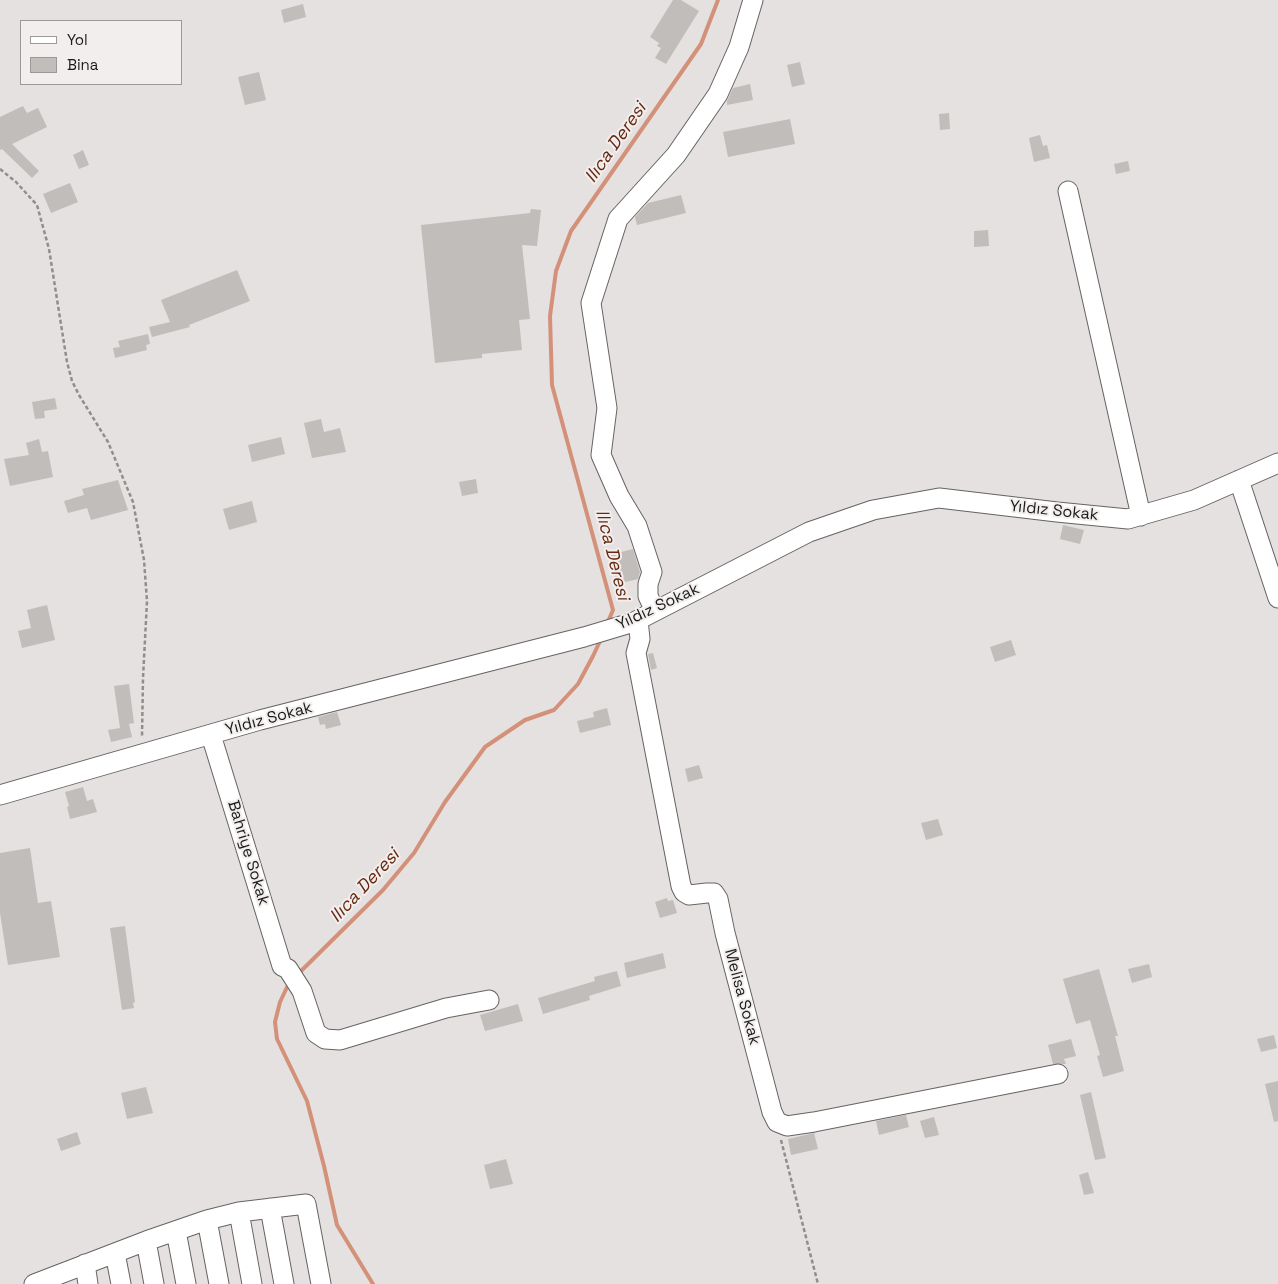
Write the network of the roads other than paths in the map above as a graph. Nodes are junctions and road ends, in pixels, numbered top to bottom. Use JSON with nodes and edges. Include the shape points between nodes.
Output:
{"nodes":[{"id":1,"x":753,"y":0,"type":"edge"},
{"id":2,"x":1068,"y":192,"type":"dead end"},
{"id":3,"x":1278,"y":463,"type":"edge"},
{"id":4,"x":1240,"y":480,"type":"junction"},
{"id":5,"x":1140,"y":516,"type":"junction"},
{"id":6,"x":1278,"y":598,"type":"edge"},
{"id":7,"x":655,"y":611,"type":"junction"},
{"id":8,"x":636,"y":621,"type":"junction"},
{"id":9,"x":211,"y":734,"type":"junction"},
{"id":10,"x":0,"y":795,"type":"edge"},
{"id":11,"x":489,"y":1000,"type":"dead end"},
{"id":12,"x":1058,"y":1074,"type":"dead end"},
{"id":13,"x":270,"y":1208,"type":"junction"},
{"id":14,"x":239,"y":1212,"type":"junction"},
{"id":15,"x":207,"y":1220,"type":"junction"},
{"id":16,"x":176,"y":1231,"type":"junction"},
{"id":17,"x":146,"y":1241,"type":"junction"},
{"id":18,"x":115,"y":1253,"type":"junction"},
{"id":19,"x":84,"y":1264,"type":"junction"},
{"id":20,"x":54,"y":1280,"type":"edge"},
{"id":21,"x":34,"y":1284,"type":"edge"},
{"id":22,"x":88,"y":1284,"type":"edge"},
{"id":23,"x":121,"y":1284,"type":"edge"},
{"id":24,"x":154,"y":1284,"type":"edge"},
{"id":25,"x":186,"y":1284,"type":"edge"},
{"id":26,"x":219,"y":1284,"type":"edge"},
{"id":27,"x":252,"y":1284,"type":"edge"},
{"id":28,"x":284,"y":1284,"type":"edge"},
{"id":29,"x":321,"y":1284,"type":"edge"}],
"edges":[{"from":1,"to":7,"type":"street","via":[[739,47],[718,94],[676,154],[618,219],[591,303],[607,408],[601,454],[619,496],[637,526],[652,572],[648,596]]},
{"from":2,"to":5,"type":"street"},
{"from":3,"to":4,"type":"street","name":"Yıldız Sokak"},
{"from":4,"to":5,"type":"street","name":"Yıldız Sokak","via":[[1194,500]]},
{"from":4,"to":6,"type":"street"},
{"from":5,"to":7,"type":"street","name":"Yıldız Sokak","via":[[1128,519],[939,498],[873,510],[809,532]]},
{"from":7,"to":8,"type":"street","name":"Yıldız Sokak"},
{"from":8,"to":9,"type":"street","name":"Yıldız Sokak"},
{"from":8,"to":12,"type":"street","name":"Melisa Sokak","via":[[640,639],[636,653],[681,886],[689,895],[714,893],[718,899],[777,1122],[787,1126],[814,1122]]},
{"from":9,"to":10,"type":"street","name":"Yıldız Sokak"},
{"from":9,"to":11,"type":"street","name":"Bahriye Sokak","via":[[282,966],[288,969],[302,991],[316,1033],[325,1039],[340,1040],[446,1008]]},
{"from":13,"to":14,"type":"street"},
{"from":13,"to":28,"type":"street"},
{"from":13,"to":29,"type":"street","via":[[306,1204]]},
{"from":14,"to":15,"type":"street"},
{"from":14,"to":27,"type":"street"},
{"from":15,"to":16,"type":"street"},
{"from":15,"to":26,"type":"street"},
{"from":16,"to":17,"type":"street"},
{"from":16,"to":25,"type":"street"},
{"from":17,"to":18,"type":"street"},
{"from":17,"to":24,"type":"street"},
{"from":18,"to":19,"type":"street"},
{"from":18,"to":23,"type":"street"},
{"from":19,"to":20,"type":"street"},
{"from":19,"to":22,"type":"street"},
{"from":20,"to":21,"type":"street"}]}
